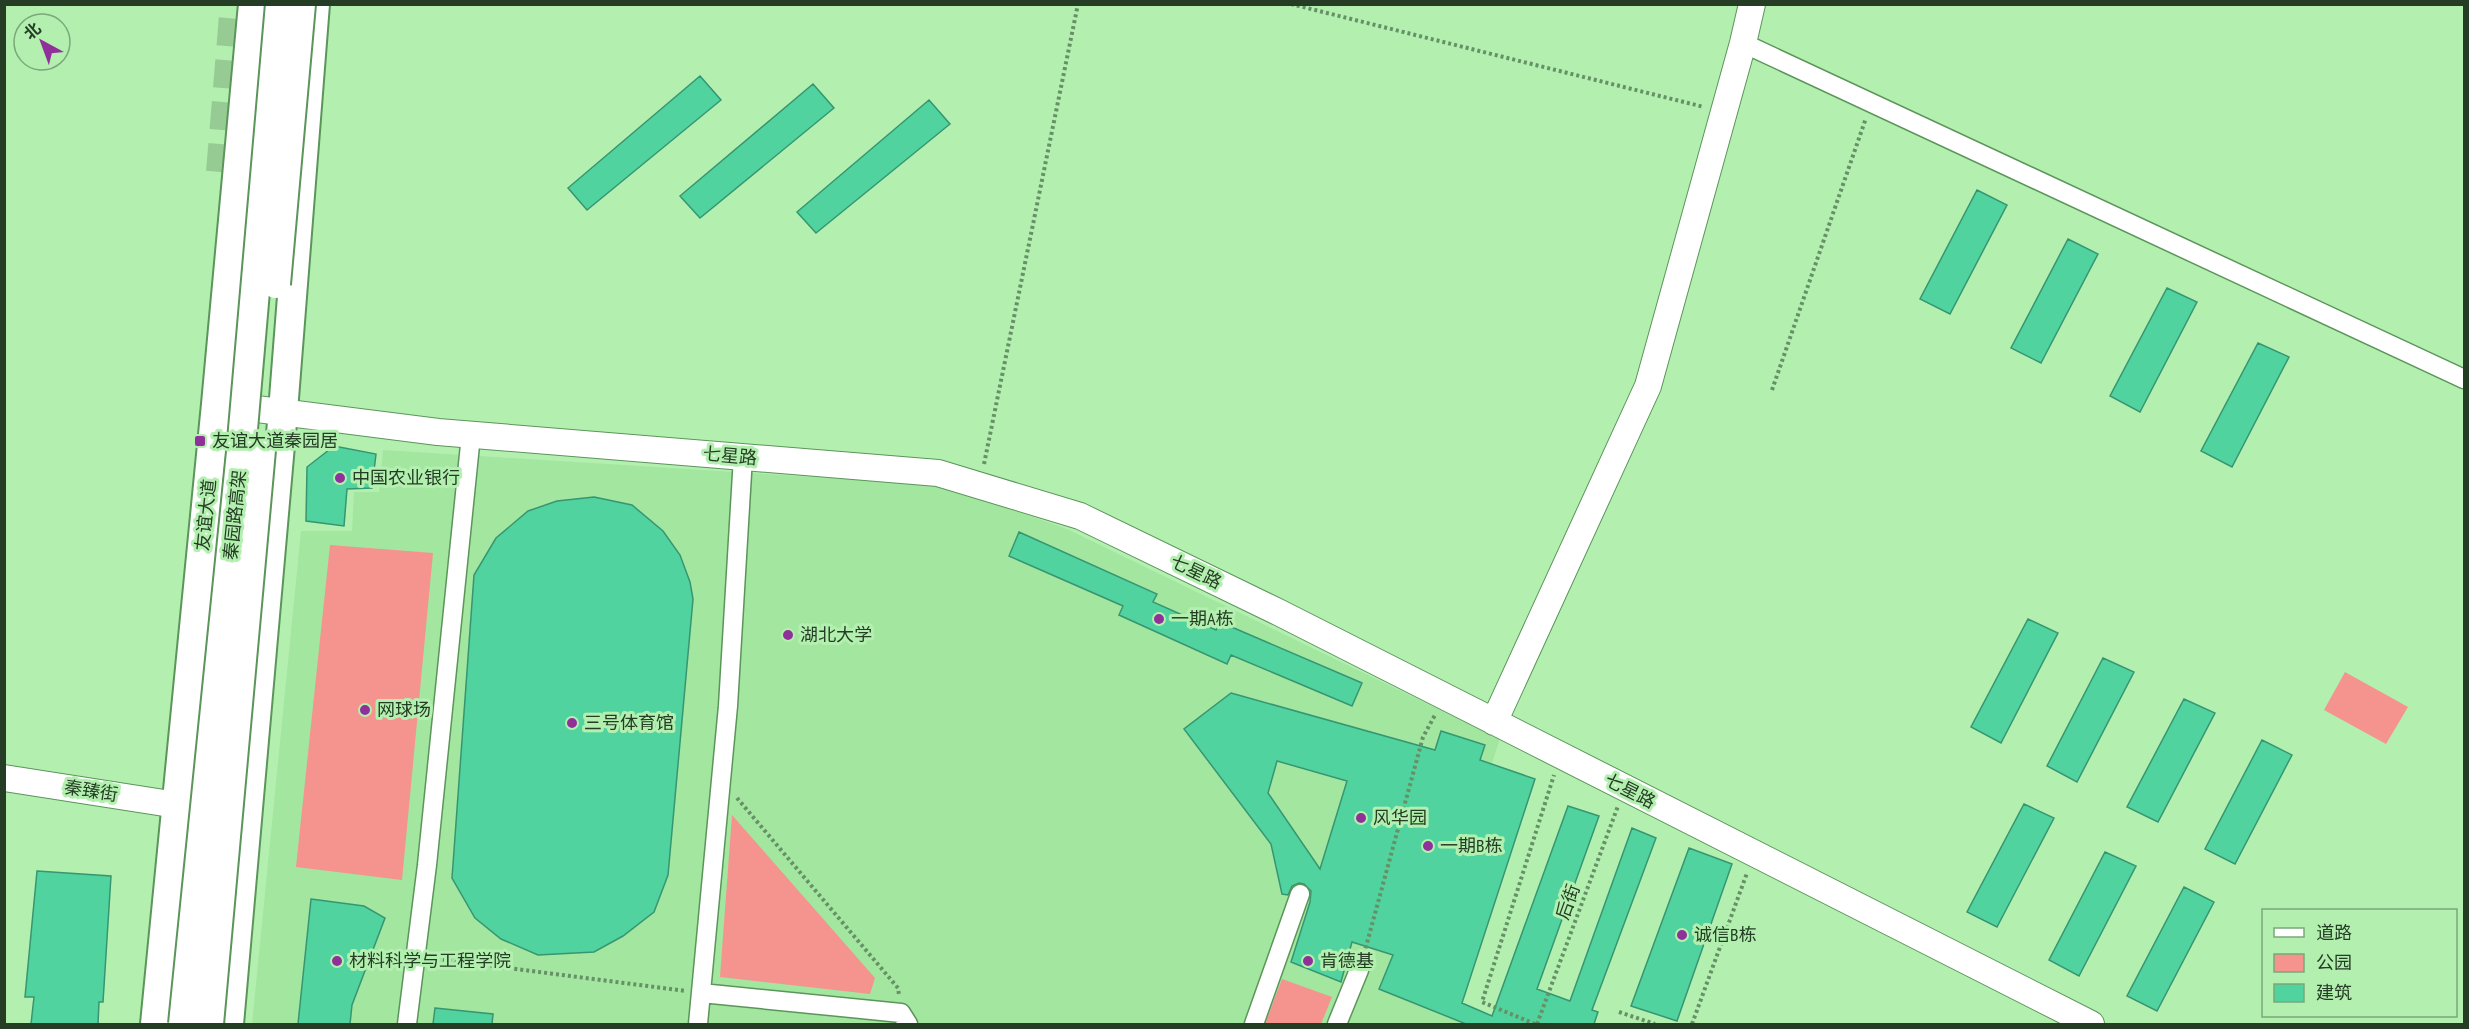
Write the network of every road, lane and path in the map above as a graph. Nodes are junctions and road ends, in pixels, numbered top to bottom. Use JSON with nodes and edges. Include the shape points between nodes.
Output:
{"nodes":[{"id":1,"x":253,"y":4,"type":"edge"},
{"id":2,"x":280,"y":4,"type":"edge"},
{"id":3,"x":300,"y":4,"type":"edge"},
{"id":4,"x":315,"y":4,"type":"edge"},
{"id":5,"x":1078,"y":4,"type":"edge"},
{"id":6,"x":1291,"y":4,"type":"edge"},
{"id":7,"x":1752,"y":4,"type":"edge"},
{"id":8,"x":1743,"y":44,"type":"junction"},
{"id":9,"x":1871,"y":103,"type":"junction"},
{"id":10,"x":1724,"y":112,"type":"junction"},
{"id":11,"x":220,"y":172,"type":"tunnel mouth"},
{"id":12,"x":228,"y":267,"type":"junction"},
{"id":13,"x":2464,"y":379,"type":"edge"},
{"id":14,"x":1772,"y":390,"type":"dead end"},
{"id":15,"x":216,"y":404,"type":"junction"},
{"id":16,"x":283,"y":411,"type":"junction"},
{"id":17,"x":471,"y":435,"type":"junction"},
{"id":18,"x":743,"y":457,"type":"junction"},
{"id":19,"x":980,"y":486,"type":"junction"},
{"id":20,"x":1446,"y":698,"type":"junction"},
{"id":21,"x":1494,"y":722,"type":"junction"},
{"id":22,"x":1560,"y":755,"type":"junction"},
{"id":23,"x":4,"y":778,"type":"edge"},
{"id":24,"x":721,"y":779,"type":"junction"},
{"id":25,"x":1624,"y":788,"type":"junction"},
{"id":26,"x":177,"y":805,"type":"junction"},
{"id":27,"x":1755,"y":854,"type":"junction"},
{"id":28,"x":1300,"y":894,"type":"dead end"},
{"id":29,"x":416,"y":956,"type":"junction"},
{"id":30,"x":1359,"y":969,"type":"joint"},
{"id":31,"x":701,"y":993,"type":"junction"},
{"id":32,"x":1618,"y":1012,"type":"dead end"},
{"id":33,"x":904,"y":1019,"type":"edge"},
{"id":34,"x":155,"y":1024,"type":"edge"},
{"id":35,"x":183,"y":1024,"type":"edge"},
{"id":36,"x":209,"y":1024,"type":"edge"},
{"id":37,"x":229,"y":1024,"type":"edge"},
{"id":38,"x":407,"y":1024,"type":"edge"},
{"id":39,"x":698,"y":1024,"type":"edge"},
{"id":40,"x":1254,"y":1024,"type":"edge"},
{"id":41,"x":1337,"y":1024,"type":"edge"},
{"id":42,"x":1536,"y":1024,"type":"edge"},
{"id":43,"x":1654,"y":1024,"type":"edge"},
{"id":44,"x":1692,"y":1024,"type":"edge"},
{"id":45,"x":2091,"y":1024,"type":"edge"}],
"edges":[{"from":1,"to":12,"type":"main road","name":"友谊大道"},
{"from":2,"to":35,"type":"main road","name":"秦园路高架","bridge":true,"via":[[241,452]]},
{"from":3,"to":36,"type":"main road","name":"秦园路高架","bridge":true},
{"from":4,"to":16,"type":"main road"},
{"from":5,"to":19,"type":"path"},
{"from":6,"to":10,"type":"path"},
{"from":7,"to":8,"type":"street"},
{"from":8,"to":9,"type":"street"},
{"from":8,"to":10,"type":"street"},
{"from":9,"to":13,"type":"street"},
{"from":9,"to":14,"type":"path"},
{"from":10,"to":21,"type":"street","via":[[1648,386]]},
{"from":11,"to":12,"type":"main road","via":[[219,199]]},
{"from":12,"to":15,"type":"main road","name":"友谊大道"},
{"from":15,"to":16,"type":"street","name":"七星路"},
{"from":15,"to":26,"type":"main road","name":"友谊大道"},
{"from":16,"to":17,"type":"street","name":"七星路"},
{"from":16,"to":37,"type":"main road"},
{"from":17,"to":18,"type":"street","name":"七星路"},
{"from":17,"to":29,"type":"street"},
{"from":18,"to":19,"type":"street","name":"七星路","via":[[938,473]]},
{"from":18,"to":24,"type":"street"},
{"from":19,"to":20,"type":"street","name":"七星路","via":[[1080,516]]},
{"from":20,"to":21,"type":"street","name":"七星路"},
{"from":20,"to":30,"type":"path","via":[[1423,737]]},
{"from":21,"to":22,"type":"street","name":"七星路"},
{"from":22,"to":25,"type":"street","name":"七星路"},
{"from":22,"to":42,"type":"path","via":[[1482,1002]]},
{"from":23,"to":26,"type":"street","name":"秦臻街"},
{"from":24,"to":31,"type":"street"},
{"from":24,"to":33,"type":"path","via":[[898,988]]},
{"from":25,"to":27,"type":"street","name":"七星路"},
{"from":25,"to":42,"type":"path","name":"后街"},
{"from":26,"to":34,"type":"main road","name":"友谊大道"},
{"from":27,"to":44,"type":"path"},
{"from":27,"to":45,"type":"street","name":"七星路"},
{"from":28,"to":40,"type":"street"},
{"from":29,"to":31,"type":"path"},
{"from":29,"to":38,"type":"street"},
{"from":30,"to":41,"type":"street"},
{"from":31,"to":33,"type":"street"},
{"from":31,"to":39,"type":"street"},
{"from":32,"to":43,"type":"path"}]}
